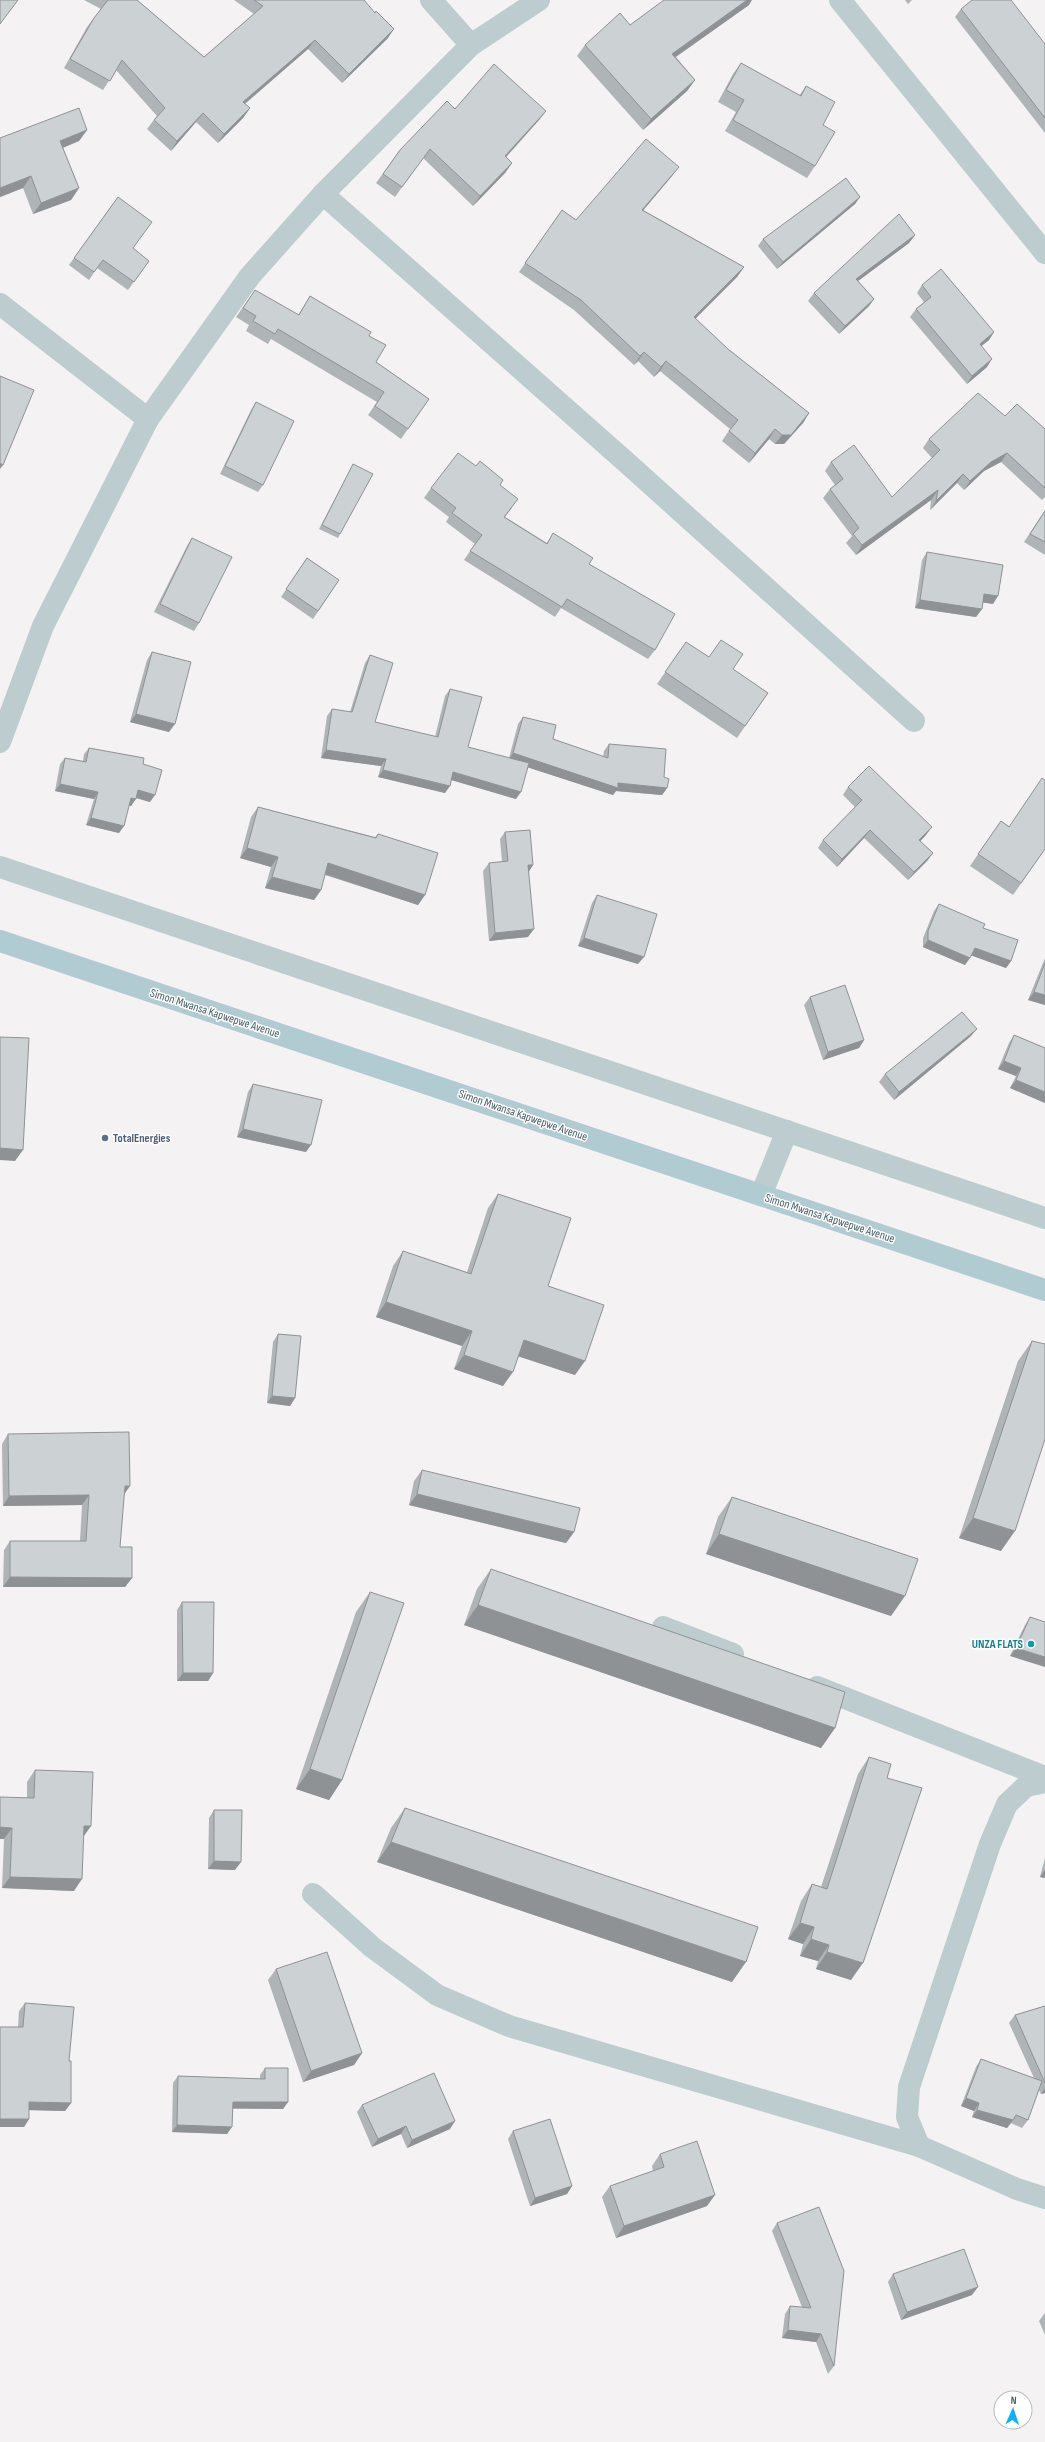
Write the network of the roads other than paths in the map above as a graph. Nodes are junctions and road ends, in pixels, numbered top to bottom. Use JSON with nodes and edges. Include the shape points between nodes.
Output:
{"nodes":[{"id":1,"x":431,"y":0,"type":"edge"},
{"id":2,"x":539,"y":0,"type":"edge"},
{"id":3,"x":840,"y":0,"type":"edge"},
{"id":4,"x":472,"y":45,"type":"junction"},
{"id":5,"x":323,"y":194,"type":"junction"},
{"id":6,"x":1045,"y":253,"type":"edge"},
{"id":7,"x":0,"y":304,"type":"edge"},
{"id":8,"x":148,"y":419,"type":"junction"},
{"id":9,"x":914,"y":722,"type":"dead end"},
{"id":10,"x":0,"y":742,"type":"edge"},
{"id":11,"x":0,"y":867,"type":"edge"},
{"id":12,"x":0,"y":941,"type":"edge"},
{"id":13,"x":787,"y":1131,"type":"junction"},
{"id":14,"x":761,"y":1195,"type":"junction"},
{"id":15,"x":1045,"y":1218,"type":"edge"},
{"id":16,"x":1045,"y":1290,"type":"edge"},
{"id":17,"x":663,"y":1627,"type":"edge"},
{"id":18,"x":751,"y":1661,"type":"edge"},
{"id":19,"x":795,"y":1679,"type":"edge"},
{"id":20,"x":1045,"y":1777,"type":"edge"},
{"id":21,"x":1045,"y":1782,"type":"edge"},
{"id":22,"x":313,"y":1894,"type":"dead end"},
{"id":23,"x":919,"y":2146,"type":"junction"},
{"id":24,"x":1045,"y":2198,"type":"edge"}],
"edges":[{"from":1,"to":4,"type":"street"},
{"from":2,"to":4,"type":"street"},
{"from":3,"to":6,"type":"street"},
{"from":4,"to":5,"type":"street"},
{"from":5,"to":8,"type":"street","via":[[250,276]]},
{"from":5,"to":9,"type":"street"},
{"from":7,"to":8,"type":"street"},
{"from":8,"to":10,"type":"street","via":[[42,626]]},
{"from":11,"to":13,"type":"street"},
{"from":12,"to":14,"type":"main road","name":"Simon Mwansa Kapwepwe Avenue"},
{"from":13,"to":14,"type":"street"},
{"from":13,"to":15,"type":"street"},
{"from":14,"to":16,"type":"main road","name":"Simon Mwansa Kapwepwe Avenue"},
{"from":17,"to":18,"type":"street"},
{"from":19,"to":20,"type":"street"},
{"from":21,"to":23,"type":"street","via":[[1026,1786],[1007,1804],[990,1844],[909,2087],[907,2118]]},
{"from":22,"to":23,"type":"street","via":[[372,1947],[437,1995],[509,2026]]},
{"from":23,"to":24,"type":"street","via":[[1017,2189]]}]}
